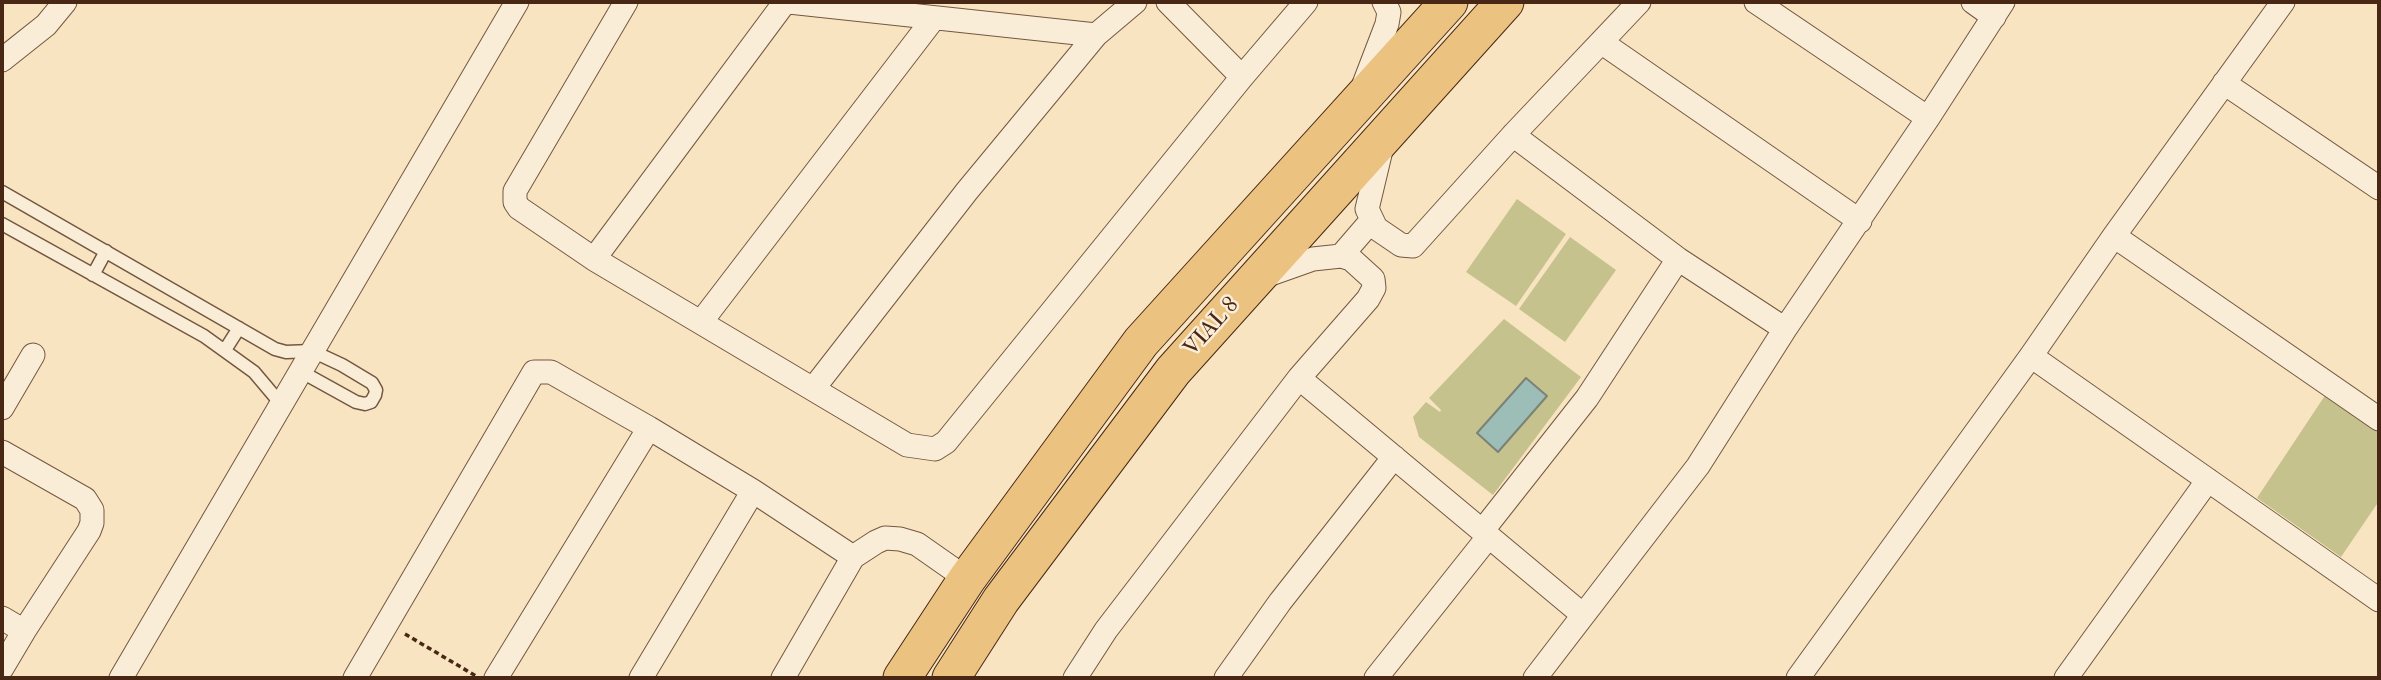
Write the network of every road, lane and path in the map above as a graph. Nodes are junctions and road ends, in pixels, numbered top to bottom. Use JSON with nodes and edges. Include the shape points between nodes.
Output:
{"nodes":[{"id":1,"x":65,"y":2,"type":"edge"},
{"id":2,"x":517,"y":2,"type":"edge"},
{"id":3,"x":626,"y":2,"type":"edge"},
{"id":4,"x":787,"y":2,"type":"edge"},
{"id":5,"x":1135,"y":2,"type":"edge"},
{"id":6,"x":1168,"y":2,"type":"edge"},
{"id":7,"x":1306,"y":2,"type":"edge"},
{"id":8,"x":1384,"y":2,"type":"edge"},
{"id":9,"x":1449,"y":2,"type":"edge"},
{"id":10,"x":1505,"y":2,"type":"edge"},
{"id":11,"x":1639,"y":2,"type":"edge"},
{"id":12,"x":1756,"y":2,"type":"edge"},
{"id":13,"x":1973,"y":2,"type":"edge"},
{"id":14,"x":2283,"y":2,"type":"edge"},
{"id":15,"x":1999,"y":9,"type":"edge"},
{"id":16,"x":934,"y":18,"type":"junction"},
{"id":17,"x":1096,"y":35,"type":"junction"},
{"id":18,"x":1601,"y":42,"type":"junction"},
{"id":19,"x":2,"y":60,"type":"edge"},
{"id":20,"x":1242,"y":77,"type":"junction"},
{"id":21,"x":2224,"y":83,"type":"junction"},
{"id":22,"x":1357,"y":102,"type":"junction"},
{"id":23,"x":1928,"y":118,"type":"junction"},
{"id":24,"x":1386,"y":133,"type":"junction"},
{"id":25,"x":1513,"y":135,"type":"junction"},
{"id":26,"x":2379,"y":188,"type":"edge"},
{"id":27,"x":2,"y":192,"type":"edge"},
{"id":28,"x":1371,"y":220,"type":"junction"},
{"id":29,"x":1860,"y":221,"type":"junction"},
{"id":30,"x":2,"y":224,"type":"edge"},
{"id":31,"x":2114,"y":236,"type":"junction"},
{"id":32,"x":106,"y":251,"type":"junction"},
{"id":33,"x":1341,"y":256,"type":"junction"},
{"id":34,"x":594,"y":259,"type":"junction"},
{"id":35,"x":1678,"y":259,"type":"junction"},
{"id":36,"x":93,"y":275,"type":"junction"},
{"id":37,"x":1255,"y":279,"type":"junction"},
{"id":38,"x":701,"y":322,"type":"junction"},
{"id":39,"x":239,"y":328,"type":"junction"},
{"id":40,"x":1785,"y":329,"type":"junction"},
{"id":41,"x":225,"y":350,"type":"junction"},
{"id":42,"x":312,"y":351,"type":"junction"},
{"id":43,"x":33,"y":355,"type":"dead end"},
{"id":44,"x":2031,"y":356,"type":"junction"},
{"id":45,"x":300,"y":371,"type":"junction"},
{"id":46,"x":1299,"y":378,"type":"junction"},
{"id":47,"x":813,"y":389,"type":"junction"},
{"id":48,"x":281,"y":404,"type":"junction"},
{"id":49,"x":2,"y":408,"type":"edge"},
{"id":50,"x":2379,"y":419,"type":"edge"},
{"id":51,"x":649,"y":428,"type":"junction"},
{"id":52,"x":2,"y":452,"type":"edge"},
{"id":53,"x":1394,"y":457,"type":"junction"},
{"id":54,"x":2208,"y":480,"type":"junction"},
{"id":55,"x":753,"y":491,"type":"junction"},
{"id":56,"x":1486,"y":533,"type":"junction"},
{"id":57,"x":853,"y":557,"type":"junction"},
{"id":58,"x":967,"y":579,"type":"junction"},
{"id":59,"x":2379,"y":600,"type":"edge"},
{"id":60,"x":1583,"y":615,"type":"junction"},
{"id":61,"x":2,"y":618,"type":"edge"},
{"id":62,"x":388,"y":624,"type":"junction"},
{"id":63,"x":24,"y":631,"type":"junction"},
{"id":64,"x":2,"y":668,"type":"edge"},
{"id":65,"x":1810,"y":674,"type":"edge"},
{"id":66,"x":121,"y":678,"type":"edge"},
{"id":67,"x":355,"y":678,"type":"edge"},
{"id":68,"x":479,"y":678,"type":"edge"},
{"id":69,"x":496,"y":678,"type":"edge"},
{"id":70,"x":641,"y":678,"type":"edge"},
{"id":71,"x":783,"y":678,"type":"edge"},
{"id":72,"x":902,"y":678,"type":"edge"},
{"id":73,"x":951,"y":678,"type":"edge"},
{"id":74,"x":1075,"y":678,"type":"edge"},
{"id":75,"x":1226,"y":678,"type":"edge"},
{"id":76,"x":1376,"y":678,"type":"edge"},
{"id":77,"x":1535,"y":678,"type":"edge"},
{"id":78,"x":2066,"y":678,"type":"edge"}],
"edges":[{"from":1,"to":19,"type":"street","via":[[46,25]]},
{"from":2,"to":42,"type":"street"},
{"from":3,"to":34,"type":"street","via":[[515,191],[515,202],[526,214]]},
{"from":4,"to":16,"type":"street"},
{"from":4,"to":34,"type":"street"},
{"from":5,"to":17,"type":"street"},
{"from":6,"to":20,"type":"street"},
{"from":7,"to":20,"type":"street"},
{"from":8,"to":22,"type":"street","via":[[1389,12],[1387,24]]},
{"from":9,"to":22,"type":"main road","name":"VIAL 8"},
{"from":10,"to":24,"type":"main road","name":"VIAL 8"},
{"from":11,"to":18,"type":"street"},
{"from":12,"to":23,"type":"street"},
{"from":13,"to":15,"type":"street"},
{"from":14,"to":21,"type":"street"},
{"from":15,"to":23,"type":"street"},
{"from":16,"to":17,"type":"street"},
{"from":16,"to":38,"type":"street"},
{"from":17,"to":47,"type":"street"},
{"from":18,"to":25,"type":"street"},
{"from":18,"to":29,"type":"street"},
{"from":20,"to":47,"type":"street","via":[[946,442],[935,449],[907,445]]},
{"from":21,"to":26,"type":"street"},
{"from":21,"to":31,"type":"street"},
{"from":22,"to":58,"type":"main road","name":"VIAL 8","via":[[1141,342]]},
{"from":23,"to":29,"type":"street"},
{"from":24,"to":28,"type":"street","via":[[1368,199]]},
{"from":24,"to":37,"type":"main road","name":"VIAL 8"},
{"from":25,"to":28,"type":"street","via":[[1413,246],[1390,240]]},
{"from":25,"to":35,"type":"street"},
{"from":27,"to":32,"type":"lane"},
{"from":28,"to":33,"type":"street"},
{"from":29,"to":40,"type":"street"},
{"from":30,"to":36,"type":"lane"},
{"from":31,"to":44,"type":"street"},
{"from":31,"to":50,"type":"street"},
{"from":32,"to":36,"type":"lane"},
{"from":32,"to":39,"type":"lane"},
{"from":33,"to":37,"type":"street","via":[[1313,258]]},
{"from":33,"to":46,"type":"street","via":[[1351,258],[1373,279],[1374,288]]},
{"from":34,"to":38,"type":"street"},
{"from":35,"to":40,"type":"street"},
{"from":35,"to":56,"type":"street","via":[[1581,407]]},
{"from":36,"to":41,"type":"lane"},
{"from":37,"to":73,"type":"main road","name":"VIAL 8","via":[[1172,371],[1001,600]]},
{"from":38,"to":47,"type":"street"},
{"from":39,"to":41,"type":"lane"},
{"from":39,"to":42,"type":"lane","via":[[275,349]]},
{"from":40,"to":60,"type":"street","via":[[1698,466]]},
{"from":41,"to":48,"type":"lane","via":[[264,381]]},
{"from":42,"to":45,"type":"street"},
{"from":42,"to":45,"type":"lane","via":[[372,383],[375,395],[365,404],[356,402]]},
{"from":43,"to":49,"type":"street"},
{"from":44,"to":54,"type":"street"},
{"from":44,"to":65,"type":"street"},
{"from":45,"to":48,"type":"street"},
{"from":46,"to":53,"type":"street"},
{"from":46,"to":74,"type":"street","via":[[1105,631]]},
{"from":48,"to":66,"type":"street"},
{"from":51,"to":55,"type":"street"},
{"from":51,"to":62,"type":"street","via":[[551,372],[534,372]]},
{"from":51,"to":69,"type":"street"},
{"from":52,"to":63,"type":"street","via":[[85,499],[92,510],[89,531]]},
{"from":53,"to":56,"type":"street"},
{"from":53,"to":75,"type":"street"},
{"from":54,"to":59,"type":"street"},
{"from":54,"to":78,"type":"street"},
{"from":55,"to":57,"type":"street"},
{"from":55,"to":70,"type":"street"},
{"from":56,"to":60,"type":"street"},
{"from":56,"to":76,"type":"street"},
{"from":57,"to":58,"type":"street","via":[[885,538],[900,539],[917,544]]},
{"from":57,"to":71,"type":"street"},
{"from":58,"to":72,"type":"main road","name":"VIAL 8"},
{"from":60,"to":77,"type":"street"},
{"from":61,"to":63,"type":"street"},
{"from":62,"to":67,"type":"street"},
{"from":62,"to":68,"type":"path"},
{"from":63,"to":64,"type":"street"}]}
